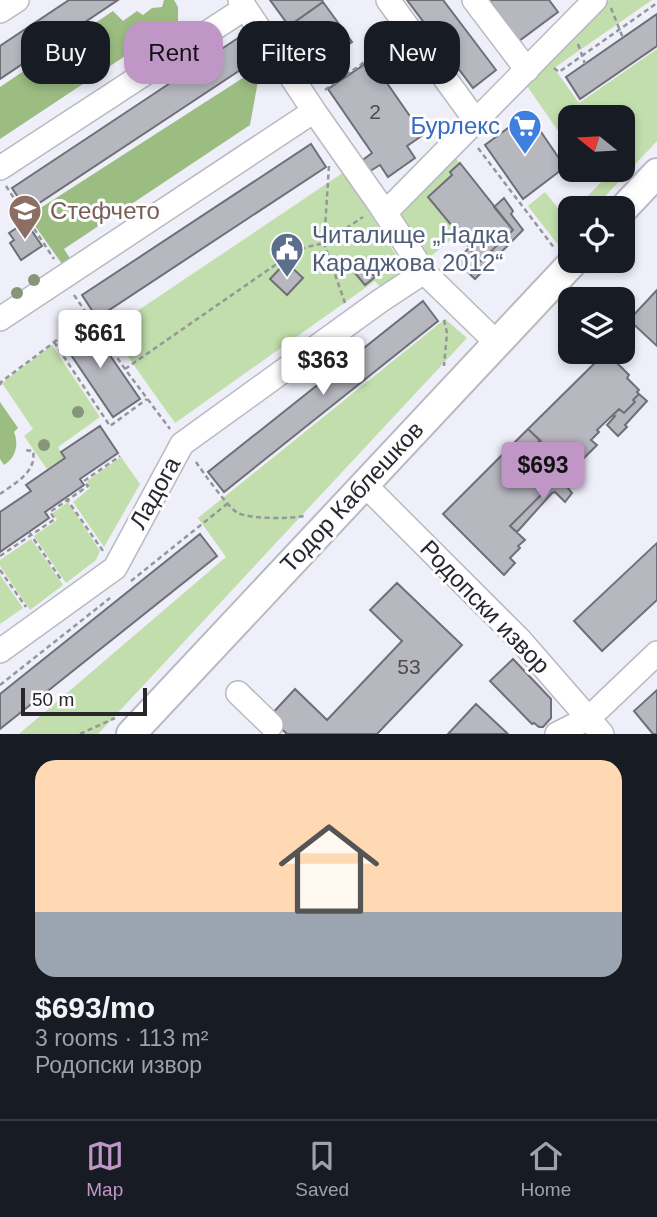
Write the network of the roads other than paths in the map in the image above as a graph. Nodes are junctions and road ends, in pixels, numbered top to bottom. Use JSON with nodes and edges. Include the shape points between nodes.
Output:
{"nodes":[{"id":1,"x":16,"y":0,"type":"edge"},
{"id":2,"x":388,"y":0,"type":"edge"},
{"id":3,"x":474,"y":0,"type":"edge"},
{"id":4,"x":603,"y":3,"type":"edge"},
{"id":5,"x":242,"y":4,"type":"edge"},
{"id":6,"x":0,"y":11,"type":"edge"},
{"id":7,"x":527,"y":70,"type":"junction"},
{"id":8,"x":311,"y":107,"type":"junction"},
{"id":9,"x":476,"y":121,"type":"junction"},
{"id":10,"x":657,"y":173,"type":"edge"},
{"id":11,"x":3,"y":177,"type":"edge"},
{"id":12,"x":635,"y":196,"type":"edge"},
{"id":13,"x":383,"y":209,"type":"junction"},
{"id":14,"x":558,"y":267,"type":"edge"},
{"id":15,"x":424,"y":272,"type":"junction"},
{"id":16,"x":0,"y":319,"type":"edge"},
{"id":17,"x":497,"y":343,"type":"junction"},
{"id":18,"x":364,"y":484,"type":"junction"},
{"id":19,"x":0,"y":651,"type":"edge"},
{"id":20,"x":657,"y":653,"type":"edge"},
{"id":21,"x":238,"y":693,"type":"dead end"},
{"id":22,"x":127,"y":725,"type":"edge"},
{"id":23,"x":271,"y":725,"type":"dead end"},
{"id":24,"x":596,"y":726,"type":"edge"},
{"id":25,"x":557,"y":734,"type":"edge"}],
"edges":[{"from":1,"to":6,"type":"street"},
{"from":2,"to":9,"type":"street"},
{"from":3,"to":7,"type":"street"},
{"from":4,"to":7,"type":"street"},
{"from":5,"to":8,"type":"street"},
{"from":5,"to":11,"type":"street"},
{"from":7,"to":9,"type":"street"},
{"from":8,"to":13,"type":"street"},
{"from":8,"to":16,"type":"street"},
{"from":9,"to":13,"type":"street"},
{"from":10,"to":12,"type":"main road"},
{"from":13,"to":15,"type":"street"},
{"from":14,"to":17,"type":"main road","name":"Тодор Каблешков"},
{"from":15,"to":17,"type":"street"},
{"from":15,"to":19,"type":"street","name":"Ладога","via":[[352,321],[187,450],[123,575],[74,598]]},
{"from":17,"to":18,"type":"main road","name":"Тодор Каблешков"},
{"from":18,"to":22,"type":"main road","name":"Тодор Каблешков"},
{"from":18,"to":24,"type":"street","name":"Родопски извор","via":[[521,641]]},
{"from":20,"to":24,"type":"street","via":[[628,671]]},
{"from":21,"to":23,"type":"street"},
{"from":24,"to":25,"type":"street"}]}
